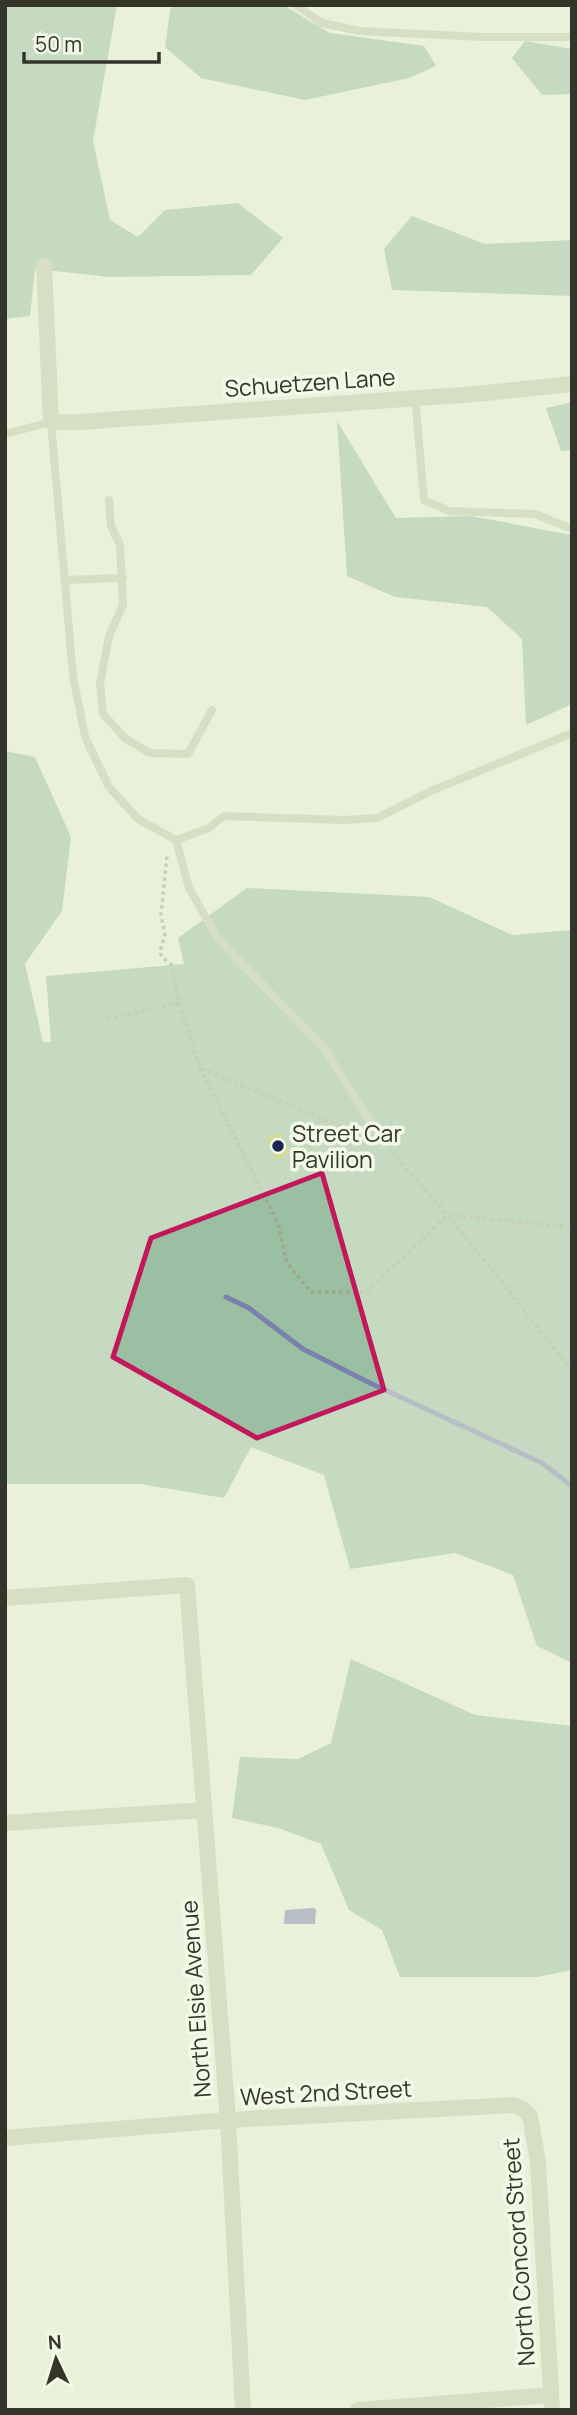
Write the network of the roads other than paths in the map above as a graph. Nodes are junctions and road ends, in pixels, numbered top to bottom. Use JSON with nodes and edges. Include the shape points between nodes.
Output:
{"nodes":[{"id":1,"x":296,"y":5,"type":"edge"},
{"id":2,"x":572,"y":37,"type":"edge"},
{"id":3,"x":44,"y":265,"type":"dead end"},
{"id":4,"x":572,"y":384,"type":"edge"},
{"id":5,"x":415,"y":397,"type":"junction"},
{"id":6,"x":51,"y":422,"type":"junction"},
{"id":7,"x":5,"y":434,"type":"edge"},
{"id":8,"x":109,"y":500,"type":"dead end"},
{"id":9,"x":572,"y":529,"type":"edge"},
{"id":10,"x":123,"y":578,"type":"junction"},
{"id":11,"x":65,"y":580,"type":"junction"},
{"id":12,"x":212,"y":710,"type":"dead end"},
{"id":13,"x":572,"y":733,"type":"edge"},
{"id":14,"x":172,"y":838,"type":"junction"},
{"id":15,"x":384,"y":1144,"type":"road end"},
{"id":16,"x":5,"y":1598,"type":"edge"},
{"id":17,"x":204,"y":1810,"type":"junction"},
{"id":18,"x":5,"y":1823,"type":"edge"},
{"id":19,"x":523,"y":2109,"type":"joint"},
{"id":20,"x":228,"y":2120,"type":"junction"},
{"id":21,"x":5,"y":2137,"type":"edge"},
{"id":22,"x":552,"y":2402,"type":"edge"},
{"id":23,"x":396,"y":2408,"type":"edge"},
{"id":24,"x":243,"y":2410,"type":"edge"},
{"id":25,"x":358,"y":2410,"type":"edge"}],
"edges":[{"from":1,"to":2,"type":"lane","via":[[322,23],[360,31]]},
{"from":3,"to":6,"type":"street"},
{"from":4,"to":5,"type":"street","name":"Schuetzen Lane"},
{"from":5,"to":6,"type":"street","name":"Schuetzen Lane"},
{"from":5,"to":9,"type":"lane","via":[[424,500],[449,511],[535,514]]},
{"from":6,"to":7,"type":"lane"},
{"from":6,"to":11,"type":"lane"},
{"from":8,"to":10,"type":"lane"},
{"from":10,"to":11,"type":"lane"},
{"from":10,"to":12,"type":"lane","via":[[122,605],[109,635],[100,684],[103,713],[126,739],[150,753],[188,754]]},
{"from":11,"to":14,"type":"lane","via":[[73,676],[85,737],[109,788],[138,819]]},
{"from":13,"to":14,"type":"lane","via":[[377,818],[224,816],[209,828]]},
{"from":14,"to":15,"type":"lane","via":[[189,888],[218,939],[324,1048]]},
{"from":16,"to":17,"type":"street","name":"North Elsie Avenue","via":[[187,1585]]},
{"from":17,"to":18,"type":"street"},
{"from":17,"to":20,"type":"street","name":"North Elsie Avenue"},
{"from":19,"to":20,"type":"street","name":"West 2nd Street","via":[[513,2105]]},
{"from":19,"to":22,"type":"street","name":"North Concord Street","via":[[530,2116],[538,2162]]},
{"from":20,"to":21,"type":"street","name":"West 2nd Street"},
{"from":20,"to":24,"type":"street","name":"North Elsie Avenue"},
{"from":22,"to":23,"type":"street"},
{"from":23,"to":25,"type":"street"}]}
